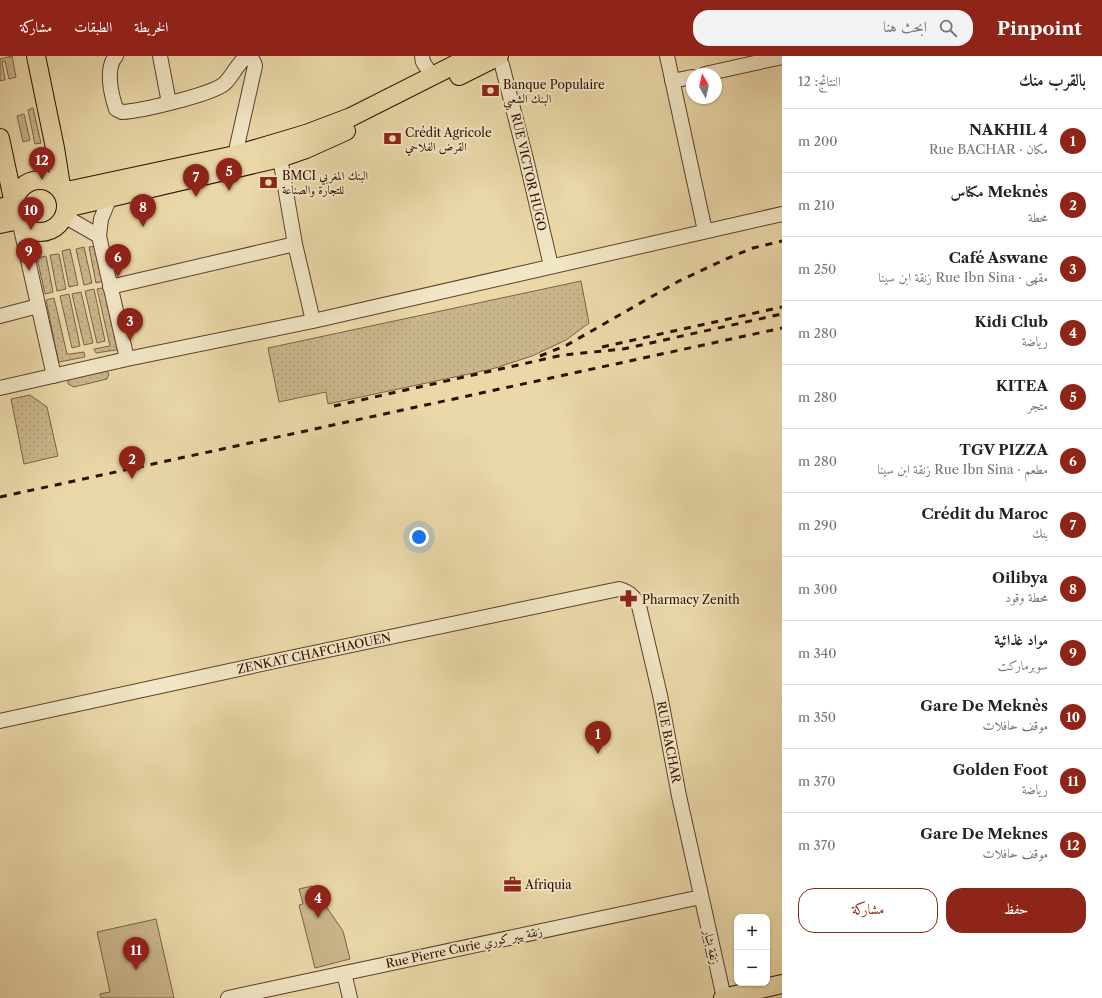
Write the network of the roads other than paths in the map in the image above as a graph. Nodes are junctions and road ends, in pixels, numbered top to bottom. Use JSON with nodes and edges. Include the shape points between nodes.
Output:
{"nodes":[{"id":1,"x":116,"y":56,"type":"edge"},
{"id":2,"x":160,"y":56,"type":"edge"},
{"id":3,"x":422,"y":56,"type":"edge"},
{"id":4,"x":472,"y":56,"type":"edge"},
{"id":5,"x":498,"y":56,"type":"edge"},
{"id":6,"x":667,"y":56,"type":"edge"},
{"id":7,"x":782,"y":58,"type":"edge"},
{"id":8,"x":41,"y":59,"type":"edge"},
{"id":9,"x":722,"y":70,"type":"edge"},
{"id":10,"x":432,"y":76,"type":"junction"},
{"id":11,"x":686,"y":78,"type":"edge"},
{"id":12,"x":672,"y":81,"type":"junction"},
{"id":13,"x":169,"y":103,"type":"junction"},
{"id":14,"x":0,"y":138,"type":"edge"},
{"id":15,"x":235,"y":155,"type":"junction"},
{"id":16,"x":280,"y":158,"type":"junction"},
{"id":17,"x":110,"y":197,"type":"junction"},
{"id":18,"x":64,"y":205,"type":"junction"},
{"id":19,"x":11,"y":211,"type":"edge"},
{"id":20,"x":782,"y":214,"type":"edge"},
{"id":21,"x":0,"y":224,"type":"edge"},
{"id":22,"x":705,"y":231,"type":"junction"},
{"id":23,"x":99,"y":236,"type":"junction"},
{"id":24,"x":295,"y":244,"type":"junction"},
{"id":25,"x":551,"y":266,"type":"junction"},
{"id":26,"x":110,"y":287,"type":"junction"},
{"id":27,"x":38,"y":306,"type":"junction"},
{"id":28,"x":0,"y":316,"type":"edge"},
{"id":29,"x":313,"y":321,"type":"junction"},
{"id":30,"x":127,"y":359,"type":"junction"},
{"id":31,"x":54,"y":376,"type":"junction"},
{"id":32,"x":0,"y":388,"type":"edge"},
{"id":33,"x":628,"y":592,"type":"joint"},
{"id":34,"x":0,"y":722,"type":"edge"},
{"id":35,"x":701,"y":897,"type":"junction"},
{"id":36,"x":344,"y":973,"type":"junction"},
{"id":37,"x":782,"y":984,"type":"edge"},
{"id":38,"x":228,"y":998,"type":"edge"},
{"id":39,"x":350,"y":998,"type":"edge"},
{"id":40,"x":724,"y":998,"type":"edge"}],
"edges":[{"from":1,"to":13,"type":"street","via":[[110,71],[115,106],[118,110],[126,112]]},
{"from":2,"to":13,"type":"street"},
{"from":3,"to":10,"type":"street"},
{"from":4,"to":10,"type":"main road"},
{"from":5,"to":16,"type":"main road","via":[[355,128]]},
{"from":5,"to":25,"type":"street","name":"RUE VICTOR HUGO"},
{"from":6,"to":12,"type":"street"},
{"from":7,"to":9,"type":"street"},
{"from":8,"to":18,"type":"main road"},
{"from":10,"to":15,"type":"main road","via":[[351,117],[306,134]]},
{"from":11,"to":12,"type":"street"},
{"from":12,"to":22,"type":"street"},
{"from":13,"to":15,"type":"street","via":[[219,88],[226,83],[242,61],[251,58],[255,66]]},
{"from":14,"to":19,"type":"main road"},
{"from":15,"to":18,"type":"main road"},
{"from":16,"to":17,"type":"main road"},
{"from":16,"to":24,"type":"street"},
{"from":17,"to":18,"type":"main road"},
{"from":17,"to":23,"type":"street","via":[[101,219]]},
{"from":18,"to":19,"type":"main road","via":[[61,222],[48,231],[31,230]]},
{"from":18,"to":19,"type":"main road","via":[[57,186],[42,180],[27,184],[16,196]]},
{"from":18,"to":23,"type":"street"},
{"from":19,"to":21,"type":"main road"},
{"from":19,"to":27,"type":"street"},
{"from":20,"to":22,"type":"street"},
{"from":22,"to":25,"type":"street"},
{"from":23,"to":26,"type":"street"},
{"from":24,"to":26,"type":"street"},
{"from":24,"to":29,"type":"street"},
{"from":25,"to":29,"type":"street"},
{"from":26,"to":30,"type":"street"},
{"from":27,"to":28,"type":"street"},
{"from":27,"to":31,"type":"street"},
{"from":29,"to":30,"type":"street"},
{"from":30,"to":31,"type":"street"},
{"from":31,"to":32,"type":"street"},
{"from":33,"to":34,"type":"street","name":"ZENKAT CHAFCHAOUEN","via":[[618,589]]},
{"from":33,"to":35,"type":"street","name":"RUE BACHAR","via":[[639,606]]},
{"from":35,"to":36,"type":"street","name":"Rue Pierre Curie زنقة بيير كوري"},
{"from":35,"to":40,"type":"street","name":"زنقة بشار"},
{"from":36,"to":38,"type":"street","name":"Rue Pierre Curie زنقة بيير كوري"},
{"from":36,"to":39,"type":"street"},
{"from":37,"to":40,"type":"main road"}]}
